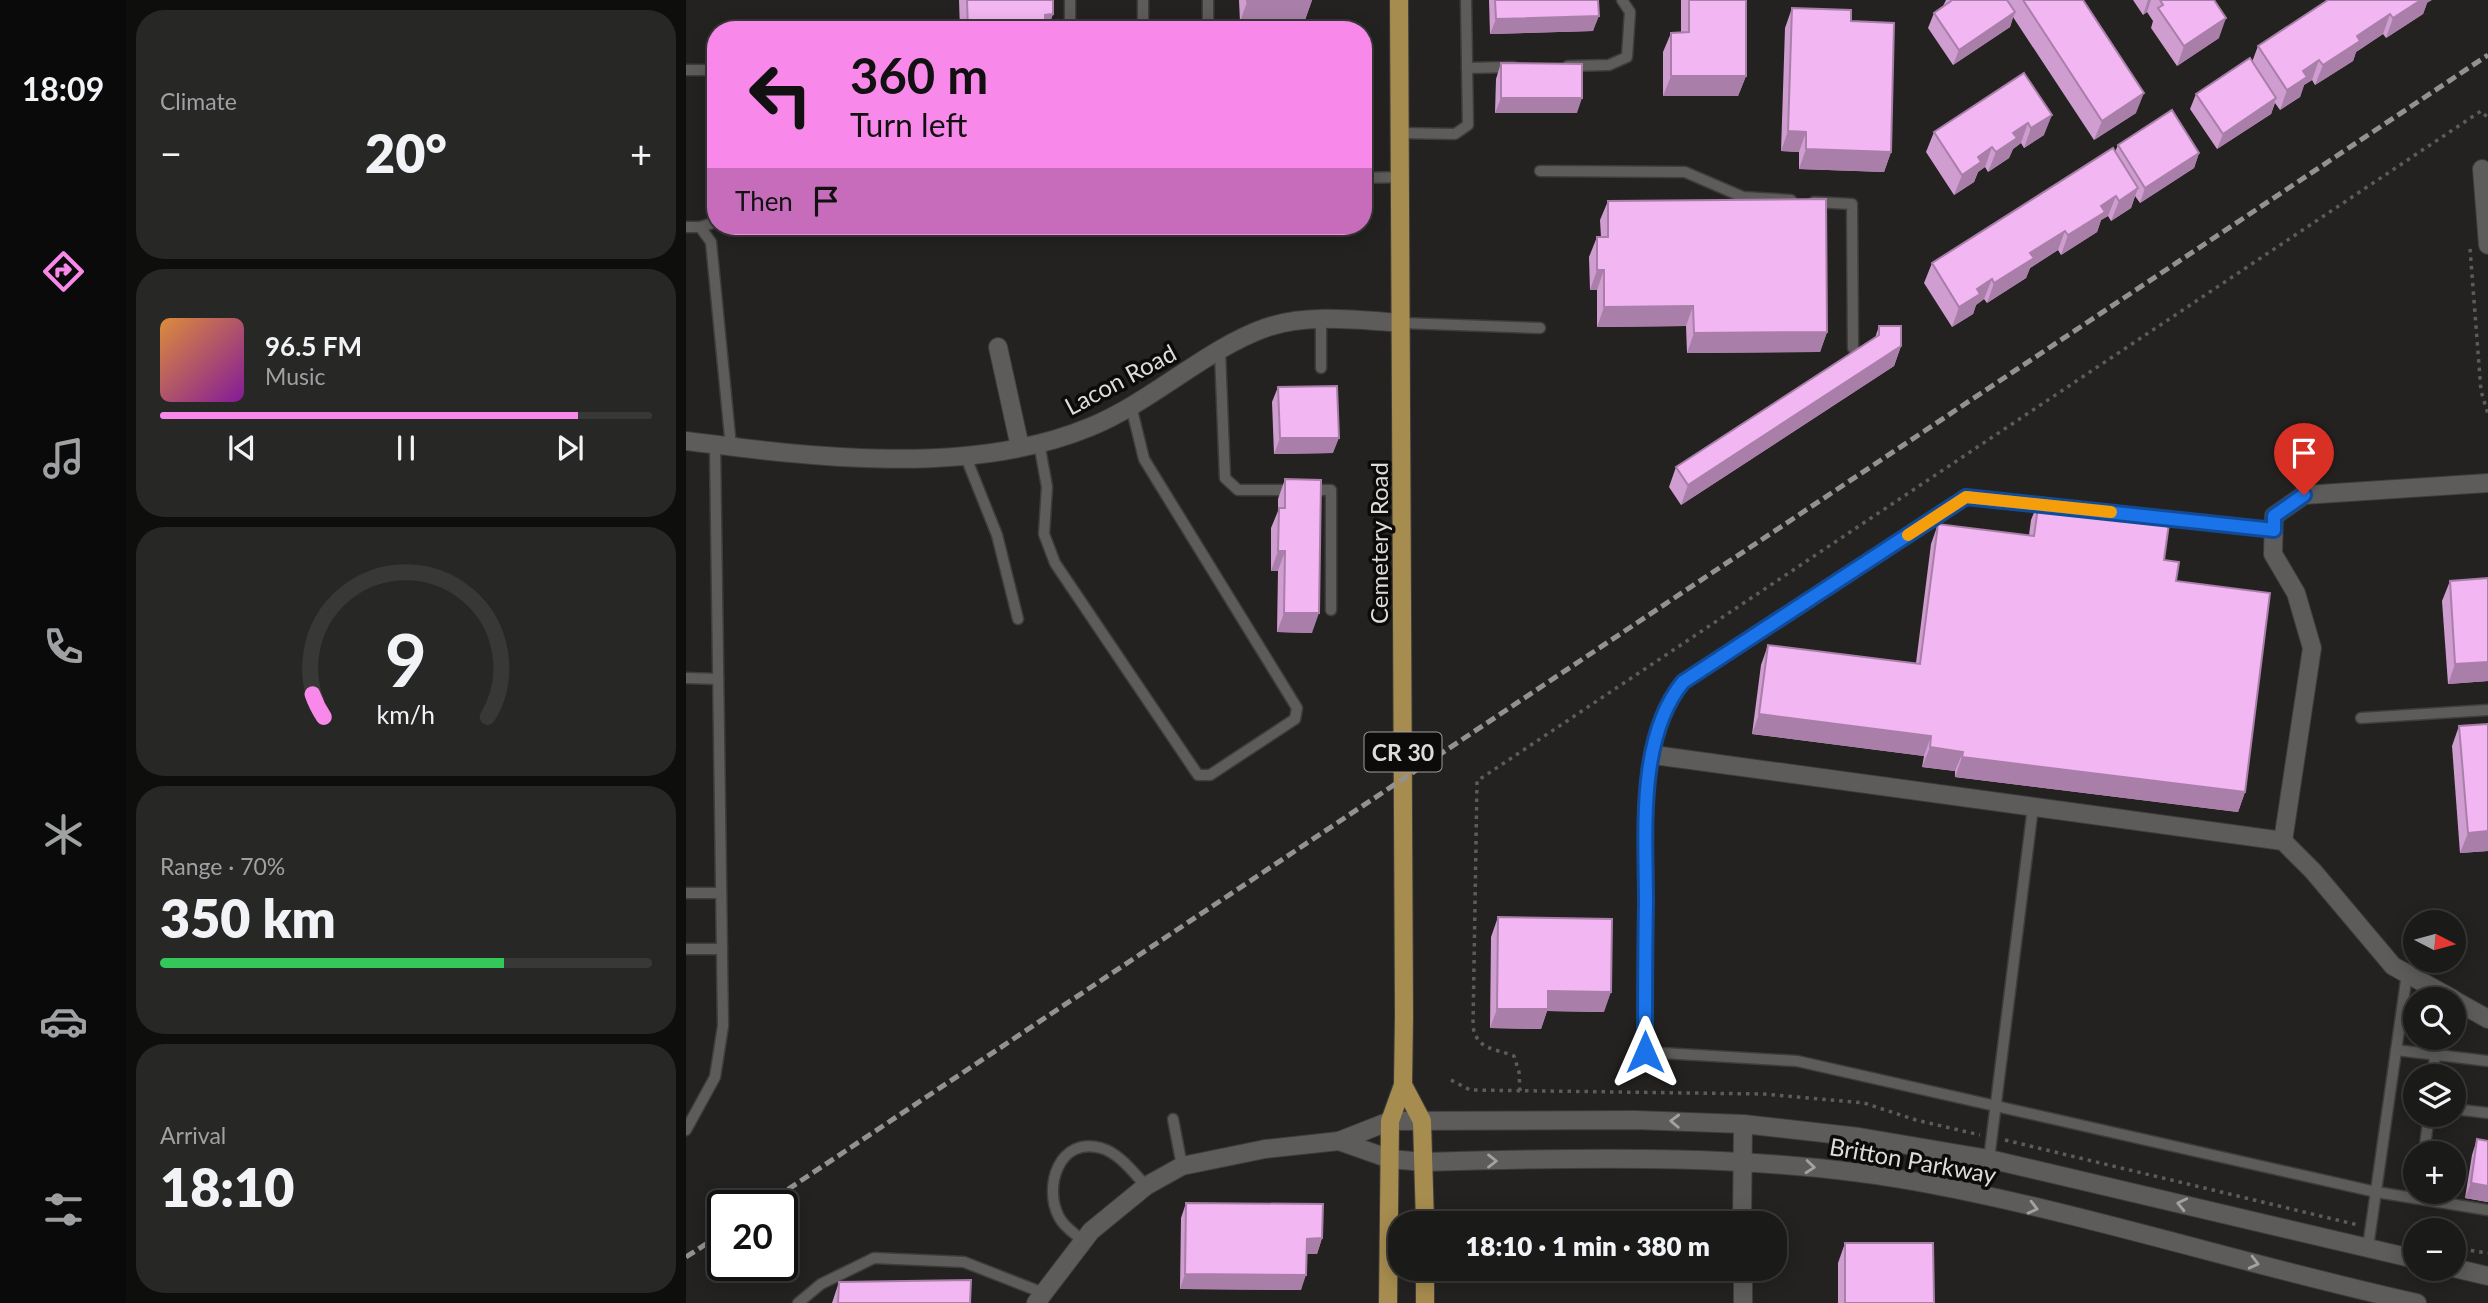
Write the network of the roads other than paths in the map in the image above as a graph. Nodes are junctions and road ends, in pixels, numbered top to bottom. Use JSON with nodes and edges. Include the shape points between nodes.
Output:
{"nodes":[{"id":1,"x":1070,"y":0,"type":"edge"},
{"id":2,"x":1143,"y":0,"type":"edge"},
{"id":3,"x":1208,"y":0,"type":"edge"},
{"id":4,"x":1399,"y":0,"type":"edge"},
{"id":5,"x":1466,"y":0,"type":"edge"},
{"id":6,"x":1622,"y":0,"type":"edge"},
{"id":7,"x":1070,"y":21,"type":"edge"},
{"id":8,"x":1143,"y":21,"type":"edge"},
{"id":9,"x":1208,"y":21,"type":"edge"},
{"id":10,"x":1557,"y":66,"type":"edge"},
{"id":11,"x":1532,"y":67,"type":"edge"},
{"id":12,"x":1467,"y":68,"type":"junction"},
{"id":13,"x":707,"y":70,"type":"edge"},
{"id":14,"x":686,"y":71,"type":"edge"},
{"id":15,"x":1400,"y":134,"type":"junction"},
{"id":16,"x":2482,"y":169,"type":"dead end"},
{"id":17,"x":1540,"y":171,"type":"dead end"},
{"id":18,"x":1401,"y":177,"type":"junction"},
{"id":19,"x":1372,"y":178,"type":"edge"},
{"id":20,"x":707,"y":225,"type":"edge"},
{"id":21,"x":686,"y":227,"type":"edge"},
{"id":22,"x":700,"y":227,"type":"junction"},
{"id":23,"x":2488,"y":245,"type":"edge"},
{"id":24,"x":1321,"y":320,"type":"junction"},
{"id":25,"x":1402,"y":323,"type":"junction"},
{"id":26,"x":1540,"y":328,"type":"dead end"},
{"id":27,"x":998,"y":347,"type":"dead end"},
{"id":28,"x":1853,"y":348,"type":"edge"},
{"id":29,"x":1220,"y":352,"type":"junction"},
{"id":30,"x":1321,"y":368,"type":"dead end"},
{"id":31,"x":1131,"y":406,"type":"junction"},
{"id":32,"x":686,"y":441,"type":"edge"},
{"id":33,"x":1039,"y":443,"type":"junction"},
{"id":34,"x":723,"y":446,"type":"junction"},
{"id":35,"x":1020,"y":447,"type":"junction"},
{"id":36,"x":964,"y":455,"type":"junction"},
{"id":37,"x":2488,"y":483,"type":"edge"},
{"id":38,"x":2060,"y":507,"type":"edge"},
{"id":39,"x":2140,"y":516,"type":"edge"},
{"id":40,"x":2274,"y":530,"type":"junction"},
{"id":41,"x":1331,"y":610,"type":"dead end"},
{"id":42,"x":1018,"y":619,"type":"dead end"},
{"id":43,"x":686,"y":678,"type":"edge"},
{"id":44,"x":718,"y":679,"type":"junction"},
{"id":45,"x":2488,"y":710,"type":"edge"},
{"id":46,"x":2361,"y":718,"type":"dead end"},
{"id":47,"x":1654,"y":755,"type":"junction"},
{"id":48,"x":2033,"y":807,"type":"junction"},
{"id":49,"x":2283,"y":841,"type":"junction"},
{"id":50,"x":686,"y":893,"type":"edge"},
{"id":51,"x":721,"y":893,"type":"junction"},
{"id":52,"x":686,"y":949,"type":"edge"},
{"id":53,"x":722,"y":949,"type":"junction"},
{"id":54,"x":2407,"y":974,"type":"junction"},
{"id":55,"x":2431,"y":987,"type":"edge"},
{"id":56,"x":2466,"y":1006,"type":"edge"},
{"id":57,"x":2488,"y":1019,"type":"edge"},
{"id":58,"x":2396,"y":1050,"type":"junction"},
{"id":59,"x":2435,"y":1055,"type":"junction"},
{"id":60,"x":2488,"y":1062,"type":"edge"},
{"id":61,"x":2434,"y":1064,"type":"edge"},
{"id":62,"x":1403,"y":1086,"type":"junction"},
{"id":63,"x":1996,"y":1103,"type":"junction"},
{"id":64,"x":2466,"y":1110,"type":"edge"},
{"id":65,"x":2488,"y":1113,"type":"edge"},
{"id":66,"x":1172,"y":1119,"type":"dead end"},
{"id":67,"x":1390,"y":1121,"type":"junction"},
{"id":68,"x":1422,"y":1121,"type":"junction"},
{"id":69,"x":1743,"y":1124,"type":"junction"},
{"id":70,"x":686,"y":1130,"type":"edge"},
{"id":71,"x":1339,"y":1141,"type":"junction"},
{"id":72,"x":1989,"y":1159,"type":"junction"},
{"id":73,"x":1390,"y":1160,"type":"junction"},
{"id":74,"x":1742,"y":1161,"type":"junction"},
{"id":75,"x":1424,"y":1162,"type":"junction"},
{"id":76,"x":1182,"y":1166,"type":"junction"},
{"id":77,"x":1146,"y":1186,"type":"junction"},
{"id":78,"x":2376,"y":1192,"type":"junction"},
{"id":79,"x":2403,"y":1194,"type":"edge"},
{"id":80,"x":2460,"y":1204,"type":"edge"},
{"id":81,"x":2488,"y":1210,"type":"edge"},
{"id":82,"x":1425,"y":1211,"type":"edge"},
{"id":83,"x":1742,"y":1211,"type":"edge"},
{"id":84,"x":1083,"y":1240,"type":"junction"},
{"id":85,"x":2368,"y":1247,"type":"junction"},
{"id":86,"x":2403,"y":1256,"type":"edge"},
{"id":87,"x":2466,"y":1271,"type":"edge"},
{"id":88,"x":2488,"y":1276,"type":"edge"},
{"id":89,"x":1425,"y":1281,"type":"edge"},
{"id":90,"x":1743,"y":1281,"type":"edge"},
{"id":91,"x":1038,"y":1298,"type":"edge"},
{"id":92,"x":2410,"y":1302,"type":"edge"},
{"id":93,"x":798,"y":1303,"type":"edge"},
{"id":94,"x":1388,"y":1303,"type":"edge"},
{"id":95,"x":1425,"y":1303,"type":"edge"},
{"id":96,"x":1743,"y":1303,"type":"edge"}],
"edges":[{"from":1,"to":7,"type":"lane"},
{"from":2,"to":8,"type":"lane"},
{"from":3,"to":9,"type":"lane"},
{"from":4,"to":15,"type":"main road","name":"Cemetery Road","number":"CR 30"},
{"from":5,"to":12,"type":"lane"},
{"from":6,"to":10,"type":"lane","via":[[1630,12],[1627,57],[1609,65]]},
{"from":11,"to":12,"type":"lane"},
{"from":12,"to":15,"type":"lane","via":[[1468,125],[1455,134]]},
{"from":13,"to":14,"type":"lane"},
{"from":15,"to":18,"type":"main road","name":"Cemetery Road","number":"CR 30"},
{"from":16,"to":23,"type":"street"},
{"from":17,"to":28,"type":"lane","via":[[1685,172],[1743,197],[1852,204]]},
{"from":18,"to":19,"type":"lane"},
{"from":18,"to":25,"type":"main road","name":"Cemetery Road","number":"CR 30"},
{"from":20,"to":22,"type":"lane"},
{"from":21,"to":22,"type":"lane"},
{"from":22,"to":34,"type":"lane","via":[[711,242]]},
{"from":24,"to":25,"type":"street","name":"Lacon Road"},
{"from":24,"to":29,"type":"street","name":"Lacon Road","via":[[1267,327]]},
{"from":24,"to":30,"type":"lane"},
{"from":25,"to":26,"type":"lane"},
{"from":25,"to":62,"type":"main road","name":"Cemetery Road","number":"CR 30"},
{"from":27,"to":35,"type":"street"},
{"from":29,"to":31,"type":"street","name":"Lacon Road"},
{"from":29,"to":41,"type":"lane","via":[[1225,478],[1238,490],[1331,490]]},
{"from":31,"to":33,"type":"street","name":"Lacon Road","via":[[1090,427]]},
{"from":31,"to":33,"type":"lane","via":[[1144,459],[1297,708],[1295,719],[1210,775],[1198,775],[1055,563],[1044,534],[1047,487]]},
{"from":32,"to":34,"type":"street","name":"Lacon Road"},
{"from":33,"to":35,"type":"street","name":"Lacon Road"},
{"from":34,"to":36,"type":"street","name":"Lacon Road","via":[[879,457]]},
{"from":34,"to":44,"type":"lane"},
{"from":35,"to":36,"type":"street","name":"Lacon Road"},
{"from":36,"to":42,"type":"lane","via":[[997,535]]},
{"from":37,"to":40,"type":"street","via":[[2304,495],[2274,516]]},
{"from":38,"to":47,"type":"lane","via":[[1966,497],[1683,682],[1660,722]]},
{"from":39,"to":40,"type":"lane"},
{"from":40,"to":49,"type":"street","via":[[2273,554],[2296,593],[2312,648]]},
{"from":43,"to":44,"type":"lane"},
{"from":44,"to":51,"type":"lane"},
{"from":45,"to":46,"type":"lane"},
{"from":47,"to":48,"type":"street"},
{"from":47,"to":63,"type":"lane","via":[[1646,799],[1645,1052],[1797,1060]]},
{"from":48,"to":49,"type":"street"},
{"from":48,"to":63,"type":"lane"},
{"from":49,"to":54,"type":"street","via":[[2393,966]]},
{"from":50,"to":51,"type":"lane"},
{"from":51,"to":53,"type":"lane"},
{"from":52,"to":53,"type":"lane"},
{"from":53,"to":70,"type":"lane","via":[[723,1026],[715,1077]]},
{"from":54,"to":55,"type":"street"},
{"from":54,"to":58,"type":"lane"},
{"from":56,"to":57,"type":"street"},
{"from":58,"to":59,"type":"lane"},
{"from":58,"to":78,"type":"lane"},
{"from":59,"to":60,"type":"lane"},
{"from":59,"to":61,"type":"lane"},
{"from":62,"to":67,"type":"main road","name":"Cemetery Road","number":"CR 30"},
{"from":62,"to":68,"type":"main road","name":"Cemetery Road","number":"CR 30"},
{"from":63,"to":72,"type":"lane"},
{"from":63,"to":78,"type":"lane"},
{"from":64,"to":65,"type":"lane"},
{"from":66,"to":76,"type":"lane"},
{"from":67,"to":68,"type":"street","name":"Britton Parkway"},
{"from":67,"to":71,"type":"street"},
{"from":67,"to":73,"type":"main road","name":"Cemetery Road","number":"CR 30"},
{"from":69,"to":68,"type":"street","name":"Britton Parkway","one_way":true,"via":[[1635,1119]]},
{"from":68,"to":75,"type":"main road","name":"Cemetery Road","number":"CR 30"},
{"from":69,"to":72,"type":"street","name":"Britton Parkway"},
{"from":69,"to":74,"type":"street"},
{"from":71,"to":73,"type":"street","name":"Britton Parkway"},
{"from":71,"to":76,"type":"street","via":[[1265,1149]]},
{"from":85,"to":72,"type":"street","name":"Britton Parkway","one_way":true},
{"from":73,"to":75,"type":"street","name":"Britton Parkway"},
{"from":73,"to":94,"type":"main road","name":"Cemetery Road","number":"CR 30"},
{"from":75,"to":74,"type":"street","name":"Britton Parkway","one_way":true},
{"from":74,"to":83,"type":"street"},
{"from":74,"to":92,"type":"street","name":"Britton Parkway","one_way":true,"via":[[1929,1184]]},
{"from":75,"to":82,"type":"main road","name":"Cemetery Road","number":"CR 30"},
{"from":76,"to":77,"type":"street"},
{"from":77,"to":84,"type":"street"},
{"from":77,"to":84,"type":"lane","via":[[1118,1156],[1101,1148],[1085,1146],[1065,1155],[1054,1172],[1052,1196],[1059,1217]]},
{"from":78,"to":79,"type":"lane"},
{"from":78,"to":85,"type":"lane"},
{"from":80,"to":81,"type":"lane"},
{"from":84,"to":91,"type":"street"},
{"from":85,"to":86,"type":"street","name":"Britton Parkway"},
{"from":87,"to":88,"type":"street"},
{"from":89,"to":95,"type":"main road"},
{"from":90,"to":96,"type":"street"},
{"from":91,"to":93,"type":"lane","via":[[964,1262],[874,1258],[821,1284]]}]}
